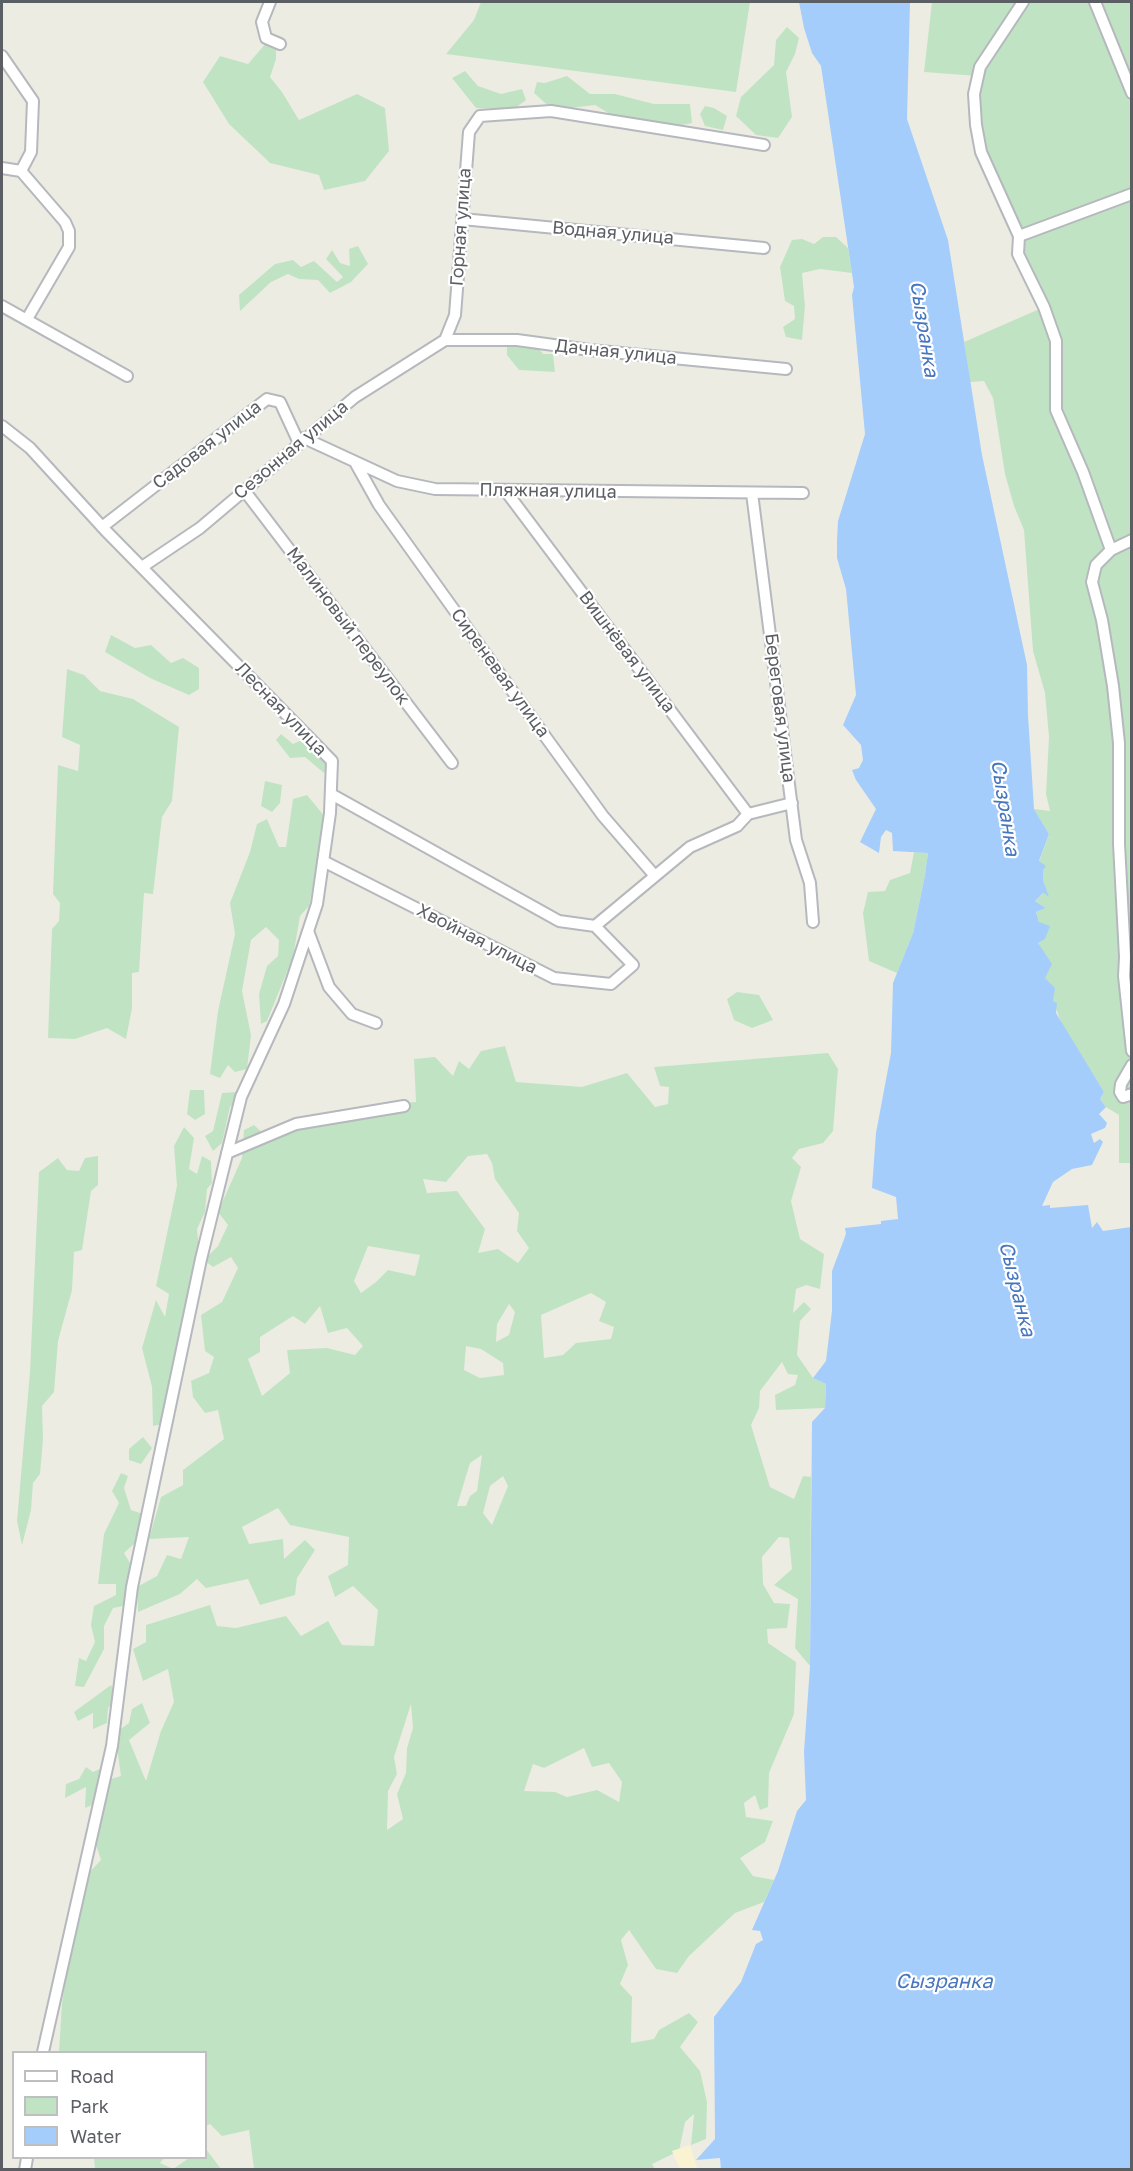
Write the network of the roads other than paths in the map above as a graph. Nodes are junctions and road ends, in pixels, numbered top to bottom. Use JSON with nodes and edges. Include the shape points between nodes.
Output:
{"nodes":[{"id":1,"x":270,"y":2,"type":"edge"},
{"id":2,"x":1023,"y":2,"type":"edge"},
{"id":3,"x":1095,"y":2,"type":"edge"},
{"id":4,"x":280,"y":44,"type":"dead end"},
{"id":5,"x":2,"y":56,"type":"edge"},
{"id":6,"x":1131,"y":93,"type":"edge"},
{"id":7,"x":764,"y":145,"type":"dead end"},
{"id":8,"x":2,"y":168,"type":"edge"},
{"id":9,"x":21,"y":171,"type":"junction"},
{"id":10,"x":1131,"y":194,"type":"edge"},
{"id":11,"x":462,"y":219,"type":"junction"},
{"id":12,"x":1019,"y":236,"type":"junction"},
{"id":13,"x":764,"y":248,"type":"dead end"},
{"id":14,"x":2,"y":306,"type":"edge"},
{"id":15,"x":27,"y":320,"type":"junction"},
{"id":16,"x":445,"y":340,"type":"junction"},
{"id":17,"x":786,"y":369,"type":"dead end"},
{"id":18,"x":127,"y":376,"type":"dead end"},
{"id":19,"x":2,"y":426,"type":"edge"},
{"id":20,"x":301,"y":440,"type":"junction"},
{"id":21,"x":356,"y":462,"type":"junction"},
{"id":22,"x":244,"y":490,"type":"junction"},
{"id":23,"x":505,"y":490,"type":"junction"},
{"id":24,"x":752,"y":493,"type":"junction"},
{"id":25,"x":803,"y":493,"type":"dead end"},
{"id":26,"x":102,"y":527,"type":"junction"},
{"id":27,"x":1131,"y":540,"type":"edge"},
{"id":28,"x":1111,"y":550,"type":"junction"},
{"id":29,"x":142,"y":567,"type":"junction"},
{"id":30,"x":452,"y":762,"type":"dead end"},
{"id":31,"x":331,"y":794,"type":"junction"},
{"id":32,"x":792,"y":803,"type":"junction"},
{"id":33,"x":748,"y":814,"type":"junction"},
{"id":34,"x":323,"y":861,"type":"junction"},
{"id":35,"x":656,"y":876,"type":"junction"},
{"id":36,"x":813,"y":922,"type":"dead end"},
{"id":37,"x":595,"y":926,"type":"junction"},
{"id":38,"x":308,"y":931,"type":"junction"},
{"id":39,"x":376,"y":1023,"type":"dead end"},
{"id":40,"x":1131,"y":1051,"type":"edge"},
{"id":41,"x":1131,"y":1065,"type":"edge"},
{"id":42,"x":1131,"y":1094,"type":"edge"},
{"id":43,"x":404,"y":1106,"type":"dead end"},
{"id":44,"x":227,"y":1153,"type":"junction"},
{"id":45,"x":43,"y":2051,"type":"edge"}],
"edges":[{"from":1,"to":4,"type":"street","via":[[262,22],[266,38]]},
{"from":2,"to":12,"type":"street","via":[[980,67],[974,94],[981,152]]},
{"from":3,"to":6,"type":"street"},
{"from":5,"to":9,"type":"street","via":[[33,101],[31,152]]},
{"from":7,"to":11,"type":"street","name":"Горная улица","via":[[551,111],[480,116],[469,132]]},
{"from":8,"to":9,"type":"street"},
{"from":9,"to":15,"type":"street","via":[[69,231],[69,247]]},
{"from":10,"to":12,"type":"street"},
{"from":11,"to":13,"type":"street","name":"Водная улица"},
{"from":11,"to":16,"type":"street","name":"Горная улица","via":[[455,315]]},
{"from":12,"to":28,"type":"street","via":[[1018,254],[1056,341],[1056,410]]},
{"from":14,"to":15,"type":"street"},
{"from":15,"to":18,"type":"street"},
{"from":16,"to":17,"type":"street","name":"Дачная улица","via":[[517,340]]},
{"from":16,"to":20,"type":"street","name":"Сезонная улица","via":[[355,397]]},
{"from":19,"to":26,"type":"street","name":"Лесная улица","via":[[30,448]]},
{"from":20,"to":21,"type":"street","name":"Пляжная улица"},
{"from":20,"to":22,"type":"street","name":"Сезонная улица"},
{"from":20,"to":26,"type":"street","name":"Садовая улица","via":[[280,402],[267,399]]},
{"from":21,"to":23,"type":"street","name":"Пляжная улица","via":[[398,481],[435,489]]},
{"from":21,"to":35,"type":"street","name":"Сиреневая улица","via":[[379,505],[504,680],[603,816]]},
{"from":22,"to":29,"type":"street","name":"Сезонная улица","via":[[200,528]]},
{"from":22,"to":30,"type":"street","name":"Малиновый переулок"},
{"from":23,"to":24,"type":"street","name":"Пляжная улица"},
{"from":23,"to":33,"type":"street","name":"Вишнёвая улица"},
{"from":24,"to":25,"type":"street","name":"Пляжная улица"},
{"from":24,"to":32,"type":"street","name":"Береговая улица"},
{"from":26,"to":29,"type":"street","name":"Лесная улица"},
{"from":27,"to":28,"type":"street"},
{"from":28,"to":40,"type":"street","via":[[1096,565],[1092,582],[1102,620],[1119,742],[1124,976]]},
{"from":29,"to":31,"type":"street","name":"Лесная улица","via":[[332,761]]},
{"from":31,"to":34,"type":"street","name":"Лесная улица"},
{"from":31,"to":37,"type":"street","via":[[559,921]]},
{"from":32,"to":33,"type":"street"},
{"from":32,"to":36,"type":"street","name":"Береговая улица","via":[[796,840],[810,884]]},
{"from":33,"to":35,"type":"street","via":[[737,826],[690,847]]},
{"from":34,"to":37,"type":"street","name":"Хвойная улица","via":[[554,978],[611,984],[633,965]]},
{"from":34,"to":38,"type":"street","name":"Лесная улица","via":[[317,904]]},
{"from":35,"to":37,"type":"street"},
{"from":38,"to":39,"type":"street","via":[[329,987],[352,1014]]},
{"from":38,"to":44,"type":"street","name":"Лесная улица","via":[[284,1004],[241,1097]]},
{"from":41,"to":42,"type":"street","via":[[1120,1092],[1123,1096]]},
{"from":43,"to":44,"type":"street","via":[[296,1124]]},
{"from":44,"to":45,"type":"street","name":"Лесная улица","via":[[132,1587],[112,1746]]}]}
